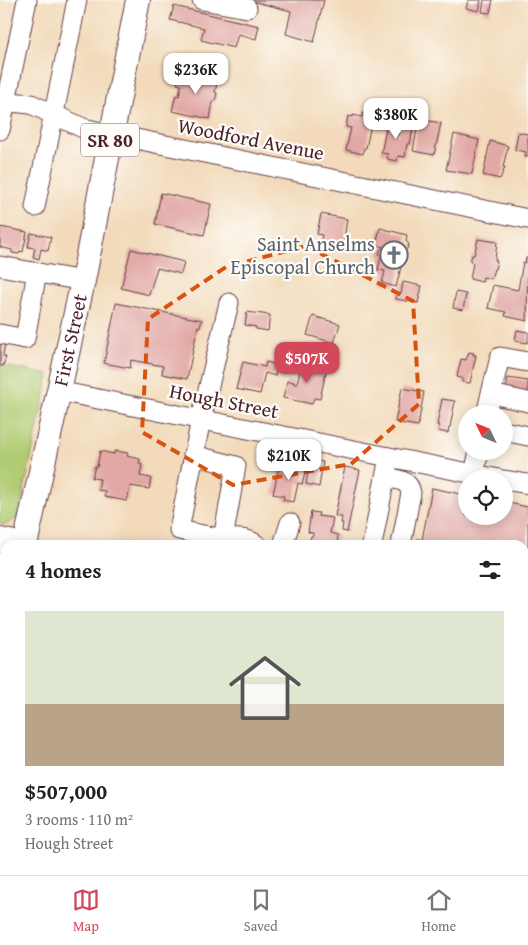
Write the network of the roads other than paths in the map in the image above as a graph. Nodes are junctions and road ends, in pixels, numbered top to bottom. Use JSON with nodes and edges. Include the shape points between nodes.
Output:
{"nodes":[{"id":1,"x":27,"y":0,"type":"edge"},
{"id":2,"x":77,"y":0,"type":"edge"},
{"id":3,"x":138,"y":0,"type":"edge"},
{"id":4,"x":202,"y":0,"type":"edge"},
{"id":5,"x":247,"y":8,"type":"dead end"},
{"id":6,"x":3,"y":101,"type":"edge"},
{"id":7,"x":54,"y":114,"type":"junction"},
{"id":8,"x":0,"y":130,"type":"edge"},
{"id":9,"x":112,"y":134,"type":"junction"},
{"id":10,"x":34,"y":207,"type":"dead end"},
{"id":11,"x":528,"y":218,"type":"edge"},
{"id":12,"x":0,"y":266,"type":"edge"},
{"id":13,"x":37,"y":272,"type":"junction"},
{"id":14,"x":83,"y":280,"type":"junction"},
{"id":15,"x":229,"y":303,"type":"dead end"},
{"id":16,"x":0,"y":334,"type":"edge"},
{"id":17,"x":528,"y":362,"type":"edge"},
{"id":18,"x":58,"y":391,"type":"junction"},
{"id":19,"x":490,"y":394,"type":"junction"},
{"id":20,"x":528,"y":402,"type":"edge"},
{"id":21,"x":488,"y":405,"type":"edge"},
{"id":22,"x":201,"y":419,"type":"junction"},
{"id":23,"x":513,"y":433,"type":"edge"},
{"id":24,"x":528,"y":436,"type":"edge"},
{"id":25,"x":194,"y":455,"type":"junction"},
{"id":26,"x":389,"y":457,"type":"junction"},
{"id":27,"x":458,"y":471,"type":"edge"},
{"id":28,"x":385,"y":477,"type":"junction"},
{"id":29,"x":513,"y":482,"type":"edge"},
{"id":30,"x":528,"y":484,"type":"edge"},
{"id":31,"x":290,"y":523,"type":"dead end"},
{"id":32,"x":223,"y":539,"type":"junction"},
{"id":33,"x":25,"y":540,"type":"edge"},
{"id":34,"x":249,"y":540,"type":"edge"},
{"id":35,"x":285,"y":540,"type":"edge"},
{"id":36,"x":373,"y":540,"type":"edge"},
{"id":37,"x":402,"y":540,"type":"edge"}],
"edges":[{"from":1,"to":6,"type":"street"},
{"from":2,"to":7,"type":"street"},
{"from":3,"to":9,"type":"main road","name":"First Street","number":"SR 80"},
{"from":4,"to":5,"type":"street"},
{"from":6,"to":7,"type":"street","via":[[31,104]]},
{"from":6,"to":8,"type":"street"},
{"from":7,"to":9,"type":"street","via":[[84,128]]},
{"from":7,"to":10,"type":"street"},
{"from":9,"to":11,"type":"street","name":"Woodford Avenue"},
{"from":9,"to":14,"type":"main road","name":"First Street","number":"SR 80"},
{"from":12,"to":13,"type":"street"},
{"from":13,"to":14,"type":"street"},
{"from":13,"to":16,"type":"street","via":[[25,339]]},
{"from":14,"to":18,"type":"main road","name":"First Street","number":"SR 80"},
{"from":15,"to":22,"type":"street"},
{"from":17,"to":19,"type":"street","via":[[500,356]]},
{"from":18,"to":22,"type":"street","name":"Hough Street"},
{"from":18,"to":33,"type":"main road","name":"First Street","number":"SR 80"},
{"from":19,"to":20,"type":"street"},
{"from":19,"to":21,"type":"street"},
{"from":22,"to":25,"type":"street"},
{"from":22,"to":26,"type":"street","name":"Hough Street"},
{"from":23,"to":24,"type":"street"},
{"from":25,"to":32,"type":"street","via":[[236,466]]},
{"from":25,"to":32,"type":"street","via":[[179,530]]},
{"from":26,"to":27,"type":"street","name":"Hough Street"},
{"from":26,"to":28,"type":"street"},
{"from":28,"to":36,"type":"street"},
{"from":28,"to":37,"type":"street","via":[[410,486]]},
{"from":29,"to":30,"type":"street"},
{"from":31,"to":35,"type":"street"},
{"from":32,"to":34,"type":"street"}]}
